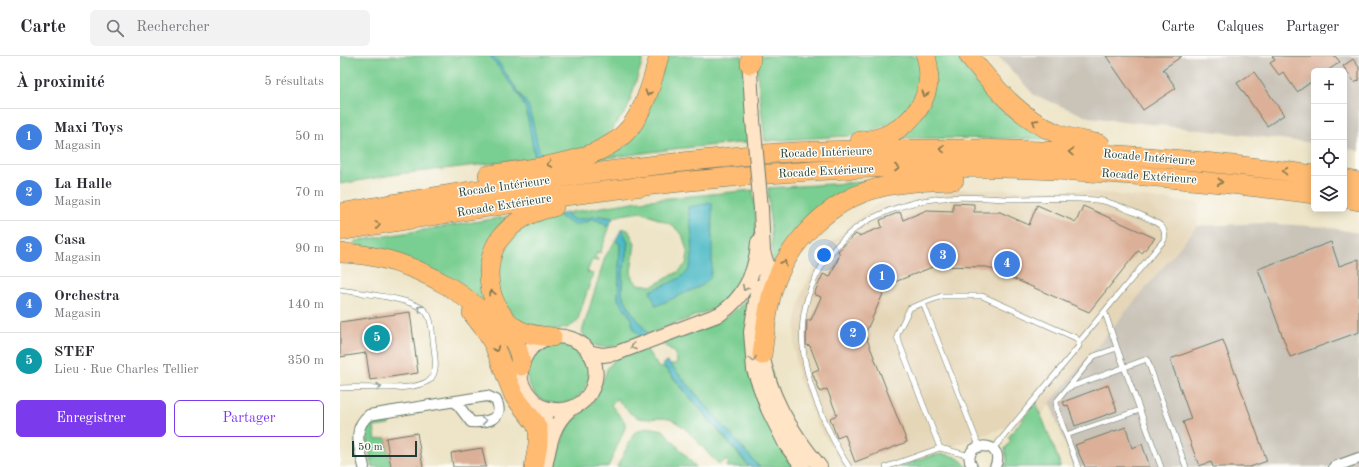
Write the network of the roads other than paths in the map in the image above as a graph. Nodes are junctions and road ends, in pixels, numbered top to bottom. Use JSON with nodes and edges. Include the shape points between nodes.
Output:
{"nodes":[{"id":1,"x":659,"y":56,"type":"edge"},
{"id":2,"x":926,"y":56,"type":"edge"},
{"id":3,"x":969,"y":56,"type":"edge"},
{"id":4,"x":750,"y":58,"type":"edge"},
{"id":5,"x":1152,"y":157,"type":"junction"},
{"id":6,"x":612,"y":170,"type":"junction"},
{"id":7,"x":825,"y":171,"type":"junction"},
{"id":8,"x":1311,"y":175,"type":"edge"},
{"id":9,"x":1153,"y":176,"type":"junction"},
{"id":10,"x":1347,"y":180,"type":"edge"},
{"id":11,"x":1359,"y":182,"type":"edge"},
{"id":12,"x":1311,"y":194,"type":"edge"},
{"id":13,"x":1347,"y":199,"type":"edge"},
{"id":14,"x":1359,"y":201,"type":"edge"},
{"id":15,"x":340,"y":202,"type":"edge"},
{"id":16,"x":760,"y":209,"type":"junction"},
{"id":17,"x":340,"y":213,"type":"edge"},
{"id":18,"x":340,"y":232,"type":"edge"},
{"id":19,"x":763,"y":251,"type":"junction"},
{"id":20,"x":340,"y":253,"type":"edge"},
{"id":21,"x":433,"y":279,"type":"junction"},
{"id":22,"x":340,"y":290,"type":"edge"},
{"id":23,"x":923,"y":303,"type":"junction"},
{"id":24,"x":1105,"y":313,"type":"junction"},
{"id":25,"x":552,"y":337,"type":"junction"},
{"id":26,"x":1079,"y":342,"type":"junction"},
{"id":27,"x":1117,"y":348,"type":"junction"},
{"id":28,"x":588,"y":352,"type":"junction"},
{"id":29,"x":762,"y":355,"type":"junction"},
{"id":30,"x":521,"y":366,"type":"junction"},
{"id":31,"x":1124,"y":368,"type":"junction"},
{"id":32,"x":340,"y":388,"type":"edge"},
{"id":33,"x":1068,"y":388,"type":"junction"},
{"id":34,"x":455,"y":401,"type":"dead end"},
{"id":35,"x":538,"y":405,"type":"junction"},
{"id":36,"x":570,"y":409,"type":"junction"},
{"id":37,"x":1140,"y":410,"type":"junction"},
{"id":38,"x":782,"y":423,"type":"junction"},
{"id":39,"x":1066,"y":435,"type":"junction"},
{"id":40,"x":979,"y":446,"type":"junction"},
{"id":41,"x":940,"y":448,"type":"junction"},
{"id":42,"x":993,"y":449,"type":"junction"},
{"id":43,"x":970,"y":456,"type":"junction"},
{"id":44,"x":1359,"y":458,"type":"edge"},
{"id":45,"x":364,"y":467,"type":"edge"},
{"id":46,"x":534,"y":467,"type":"edge"},
{"id":47,"x":539,"y":467,"type":"edge"},
{"id":48,"x":545,"y":467,"type":"edge"},
{"id":49,"x":803,"y":467,"type":"edge"},
{"id":50,"x":810,"y":467,"type":"edge"},
{"id":51,"x":820,"y":467,"type":"edge"},
{"id":52,"x":830,"y":467,"type":"edge"},
{"id":53,"x":849,"y":467,"type":"edge"},
{"id":54,"x":886,"y":467,"type":"edge"},
{"id":55,"x":972,"y":467,"type":"edge"},
{"id":56,"x":995,"y":467,"type":"edge"},
{"id":57,"x":1078,"y":467,"type":"edge"},
{"id":58,"x":1161,"y":467,"type":"edge"},
{"id":59,"x":1186,"y":467,"type":"edge"},
{"id":60,"x":1334,"y":467,"type":"edge"}],
"edges":[{"from":1,"to":15,"type":"highway","one_way":true,"via":[[644,105],[634,123],[598,152],[573,160]]},
{"from":2,"to":6,"type":"highway","one_way":true,"via":[[929,78],[918,109],[902,127],[883,138],[698,152]]},
{"from":5,"to":3,"type":"highway","one_way":true,"via":[[1057,134],[1040,125],[1009,102]]},
{"from":4,"to":16,"type":"main road","bridge":true},
{"from":5,"to":6,"type":"highway","name":"Rocade Intérieure","one_way":true,"via":[[994,149],[872,150],[766,154]]},
{"from":8,"to":5,"type":"highway","name":"Rocade Intérieure","one_way":true},
{"from":6,"to":17,"type":"highway","name":"Rocade Intérieure","via":[[485,188]]},
{"from":7,"to":9,"type":"highway","name":"Rocade Extérieure","one_way":true,"via":[[875,168],[995,168]]},
{"from":18,"to":7,"type":"highway","name":"Rocade Extérieure","one_way":true,"via":[[594,191],[732,177]]},
{"from":25,"to":7,"type":"highway","one_way":true,"via":[[519,330],[502,316],[494,302],[490,286],[493,250],[501,237],[519,219],[544,209],[572,204],[798,179]]},
{"from":9,"to":12,"type":"highway","name":"Rocade Extérieure","one_way":true},
{"from":29,"to":9,"type":"highway","one_way":true,"via":[[773,290],[784,264],[816,222],[859,195],[877,188],[919,182],[995,178],[1076,180]]},
{"from":10,"to":11,"type":"highway"},
{"from":13,"to":14,"type":"highway"},
{"from":16,"to":19,"type":"main road"},
{"from":16,"to":28,"type":"main road","one_way":true,"via":[[756,258],[749,280],[734,305],[720,314],[617,353],[603,356]]},
{"from":19,"to":29,"type":"main road","via":[[767,264],[759,332]]},
{"from":19,"to":38,"type":"main road","one_way":true,"via":[[751,332],[752,352],[760,388],[768,409]]},
{"from":20,"to":21,"type":"highway","via":[[395,262]]},
{"from":21,"to":30,"type":"highway","via":[[448,286],[504,329],[518,347]]},
{"from":21,"to":46,"type":"highway","one_way":true,"via":[[467,308],[494,344],[514,396],[538,430]]},
{"from":32,"to":22,"type":"lane","one_way":true,"via":[[401,387],[420,384],[430,380],[436,366],[430,323],[422,308],[408,302]]},
{"from":23,"to":26,"type":"lane","via":[[942,296],[982,296],[1076,338]]},
{"from":23,"to":40,"type":"lane"},
{"from":23,"to":41,"type":"lane","via":[[910,308],[898,332],[898,338]]},
{"from":24,"to":26,"type":"lane"},
{"from":24,"to":27,"type":"lane"},
{"from":24,"to":53,"type":"lane","via":[[1164,240],[1165,232],[1161,226],[1133,212],[1104,201],[952,198],[922,201],[871,219],[834,248],[809,293],[802,320],[806,374],[824,421]]},
{"from":25,"to":28,"type":"main road","via":[[560,336],[575,340]]},
{"from":25,"to":30,"type":"main road","via":[[541,340],[532,347],[525,355]]},
{"from":26,"to":42,"type":"lane","via":[[1079,346]]},
{"from":27,"to":31,"type":"lane"},
{"from":27,"to":33,"type":"lane","via":[[1094,356]]},
{"from":28,"to":36,"type":"main road","via":[[594,362],[594,385],[584,400]]},
{"from":29,"to":38,"type":"main road"},
{"from":30,"to":35,"type":"main road","via":[[523,388],[529,398]]},
{"from":31,"to":33,"type":"lane"},
{"from":31,"to":37,"type":"lane"},
{"from":31,"to":59,"type":"lane","via":[[1147,360]]},
{"from":33,"to":39,"type":"lane","via":[[1056,402]]},
{"from":34,"to":45,"type":"street","via":[[369,415],[359,426],[358,433]]},
{"from":35,"to":36,"type":"main road","via":[[548,410]]},
{"from":35,"to":47,"type":"main road","via":[[544,414],[547,427]]},
{"from":36,"to":48,"type":"main road","via":[[561,417],[554,429]]},
{"from":37,"to":39,"type":"lane"},
{"from":37,"to":58,"type":"lane"},
{"from":38,"to":49,"type":"main road","via":[[786,444]]},
{"from":38,"to":50,"type":"main road"},
{"from":38,"to":51,"type":"main road"},
{"from":38,"to":52,"type":"main road"},
{"from":39,"to":57,"type":"lane"},
{"from":40,"to":42,"type":"street"},
{"from":40,"to":43,"type":"street"},
{"from":41,"to":43,"type":"lane"},
{"from":41,"to":54,"type":"lane"},
{"from":42,"to":56,"type":"street","via":[[997,457]]},
{"from":43,"to":55,"type":"street"},
{"from":44,"to":60,"type":"street"}]}
